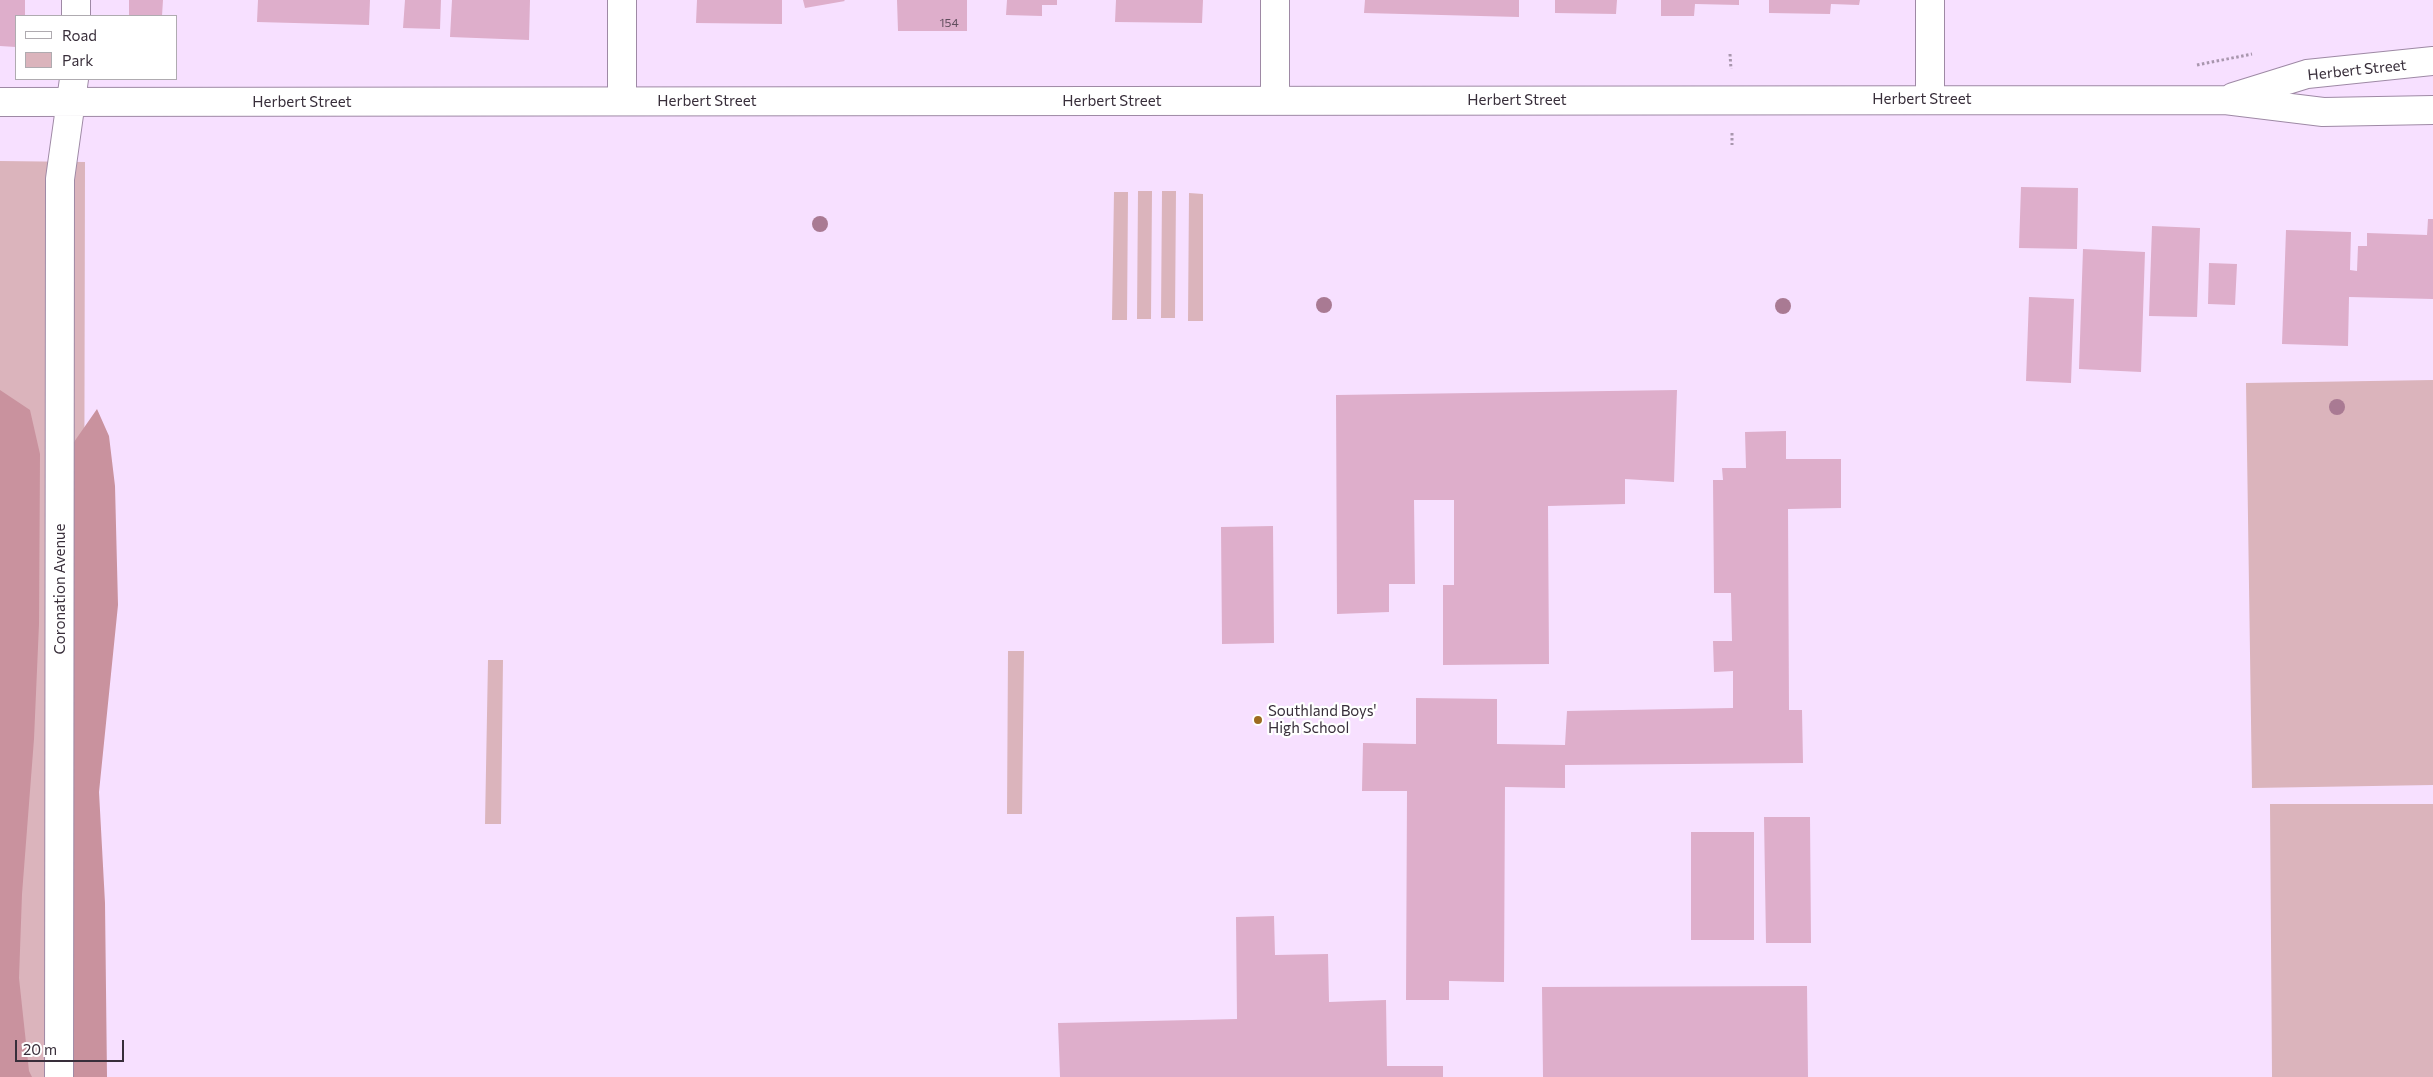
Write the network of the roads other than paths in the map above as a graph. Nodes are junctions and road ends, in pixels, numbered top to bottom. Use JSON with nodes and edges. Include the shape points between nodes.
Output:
{"nodes":[{"id":1,"x":76,"y":0,"type":"edge"},
{"id":2,"x":622,"y":0,"type":"edge"},
{"id":3,"x":1275,"y":0,"type":"edge"},
{"id":4,"x":1930,"y":0,"type":"edge"},
{"id":5,"x":76,"y":15,"type":"edge"},
{"id":6,"x":2433,"y":62,"type":"edge"},
{"id":7,"x":73,"y":91,"type":"edge"},
{"id":8,"x":1930,"y":99,"type":"junction"},
{"id":9,"x":2225,"y":100,"type":"junction"},
{"id":10,"x":622,"y":101,"type":"junction"},
{"id":11,"x":1275,"y":101,"type":"junction"},
{"id":12,"x":0,"y":102,"type":"edge"},
{"id":13,"x":2433,"y":110,"type":"edge"},
{"id":14,"x":59,"y":1077,"type":"edge"}],
"edges":[{"from":1,"to":5,"type":"street"},
{"from":2,"to":10,"type":"street"},
{"from":3,"to":11,"type":"street"},
{"from":4,"to":8,"type":"street"},
{"from":6,"to":9,"type":"street","name":"Herbert Street","via":[[2307,74]]},
{"from":7,"to":10,"type":"street","name":"Herbert Street"},
{"from":7,"to":12,"type":"street","name":"Herbert Street"},
{"from":7,"to":14,"type":"street","name":"Coronation Avenue","via":[[60,178]]},
{"from":8,"to":9,"type":"street","name":"Herbert Street"},
{"from":8,"to":11,"type":"street","name":"Herbert Street"},
{"from":9,"to":13,"type":"street","name":"Herbert Street","via":[[2323,112]]},
{"from":10,"to":11,"type":"street","name":"Herbert Street"}]}
